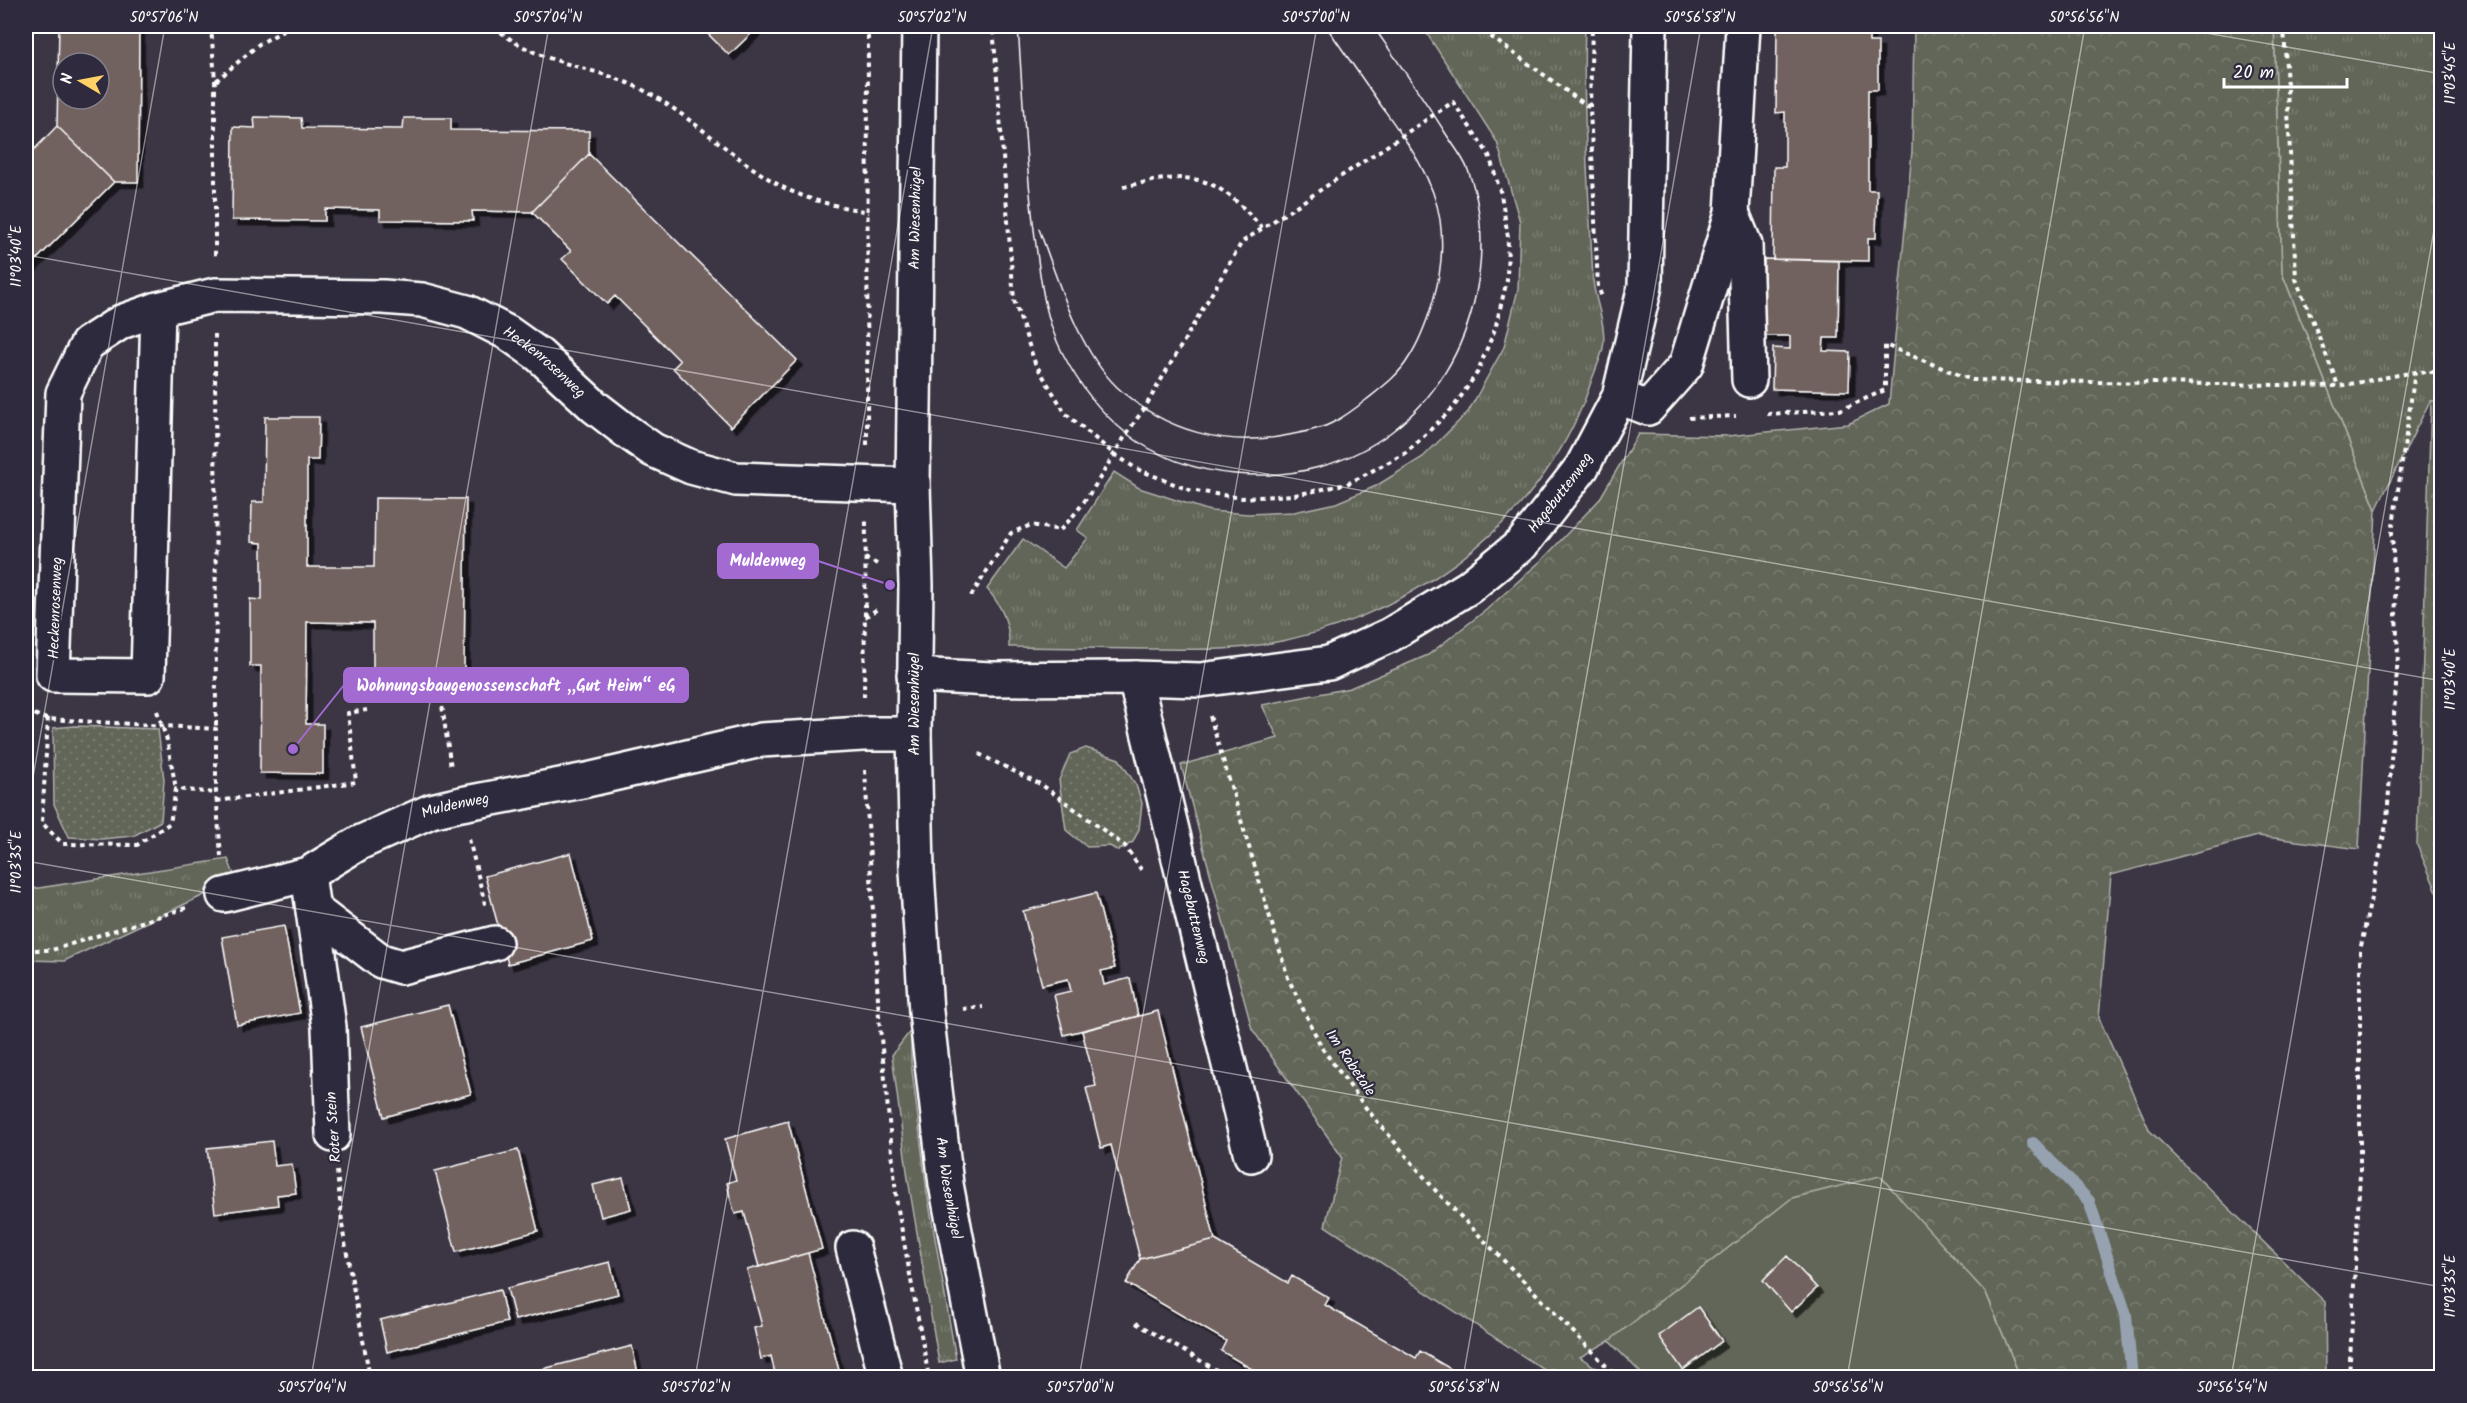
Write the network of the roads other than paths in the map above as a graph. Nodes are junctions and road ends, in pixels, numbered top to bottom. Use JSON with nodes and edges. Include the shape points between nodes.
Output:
{"nodes":[{"id":1,"x":919,"y":26,"type":"edge"},
{"id":2,"x":1650,"y":26,"type":"edge"},
{"id":3,"x":1743,"y":26,"type":"edge"},
{"id":4,"x":1731,"y":213,"type":"junction"},
{"id":5,"x":158,"y":309,"type":"junction"},
{"id":6,"x":1749,"y":380,"type":"dead end"},
{"id":7,"x":1633,"y":403,"type":"junction"},
{"id":8,"x":914,"y":484,"type":"junction"},
{"id":9,"x":914,"y":675,"type":"junction"},
{"id":10,"x":1135,"y":678,"type":"junction"},
{"id":11,"x":914,"y":734,"type":"junction"},
{"id":12,"x":308,"y":874,"type":"junction"},
{"id":13,"x":224,"y":895,"type":"road end"},
{"id":14,"x":313,"y":909,"type":"junction"},
{"id":15,"x":495,"y":943,"type":"dead end"},
{"id":16,"x":333,"y":1135,"type":"road end"},
{"id":17,"x":1251,"y":1155,"type":"dead end"},
{"id":18,"x":853,"y":1248,"type":"dead end"},
{"id":19,"x":886,"y":1377,"type":"edge"},
{"id":20,"x":983,"y":1377,"type":"edge"}],
"edges":[{"from":1,"to":8,"type":"street","name":"Am Wiesenhügel"},
{"from":2,"to":7,"type":"street","name":"Hagebuttenweg","via":[[1645,286]]},
{"from":3,"to":4,"type":"street"},
{"from":4,"to":6,"type":"street","via":[[1745,245]]},
{"from":4,"to":7,"type":"street","via":[[1686,365]]},
{"from":5,"to":5,"type":"street","name":"Heckenrosenweg","via":[[148,676],[53,675],[63,393],[87,344],[121,322]]},
{"from":5,"to":8,"type":"street","name":"Heckenrosenweg","via":[[215,295],[422,300],[467,312],[508,333],[635,438],[691,467],[736,479]]},
{"from":7,"to":10,"type":"street","name":"Hagebuttenweg","via":[[1522,544],[1468,587],[1390,634],[1329,663],[1200,680]]},
{"from":8,"to":9,"type":"street","name":"Am Wiesenhügel"},
{"from":9,"to":10,"type":"street","name":"Hagebuttenweg"},
{"from":9,"to":11,"type":"street","name":"Am Wiesenhügel"},
{"from":10,"to":17,"type":"street","name":"Hagebuttenweg"},
{"from":11,"to":12,"type":"street","name":"Muldenweg","via":[[760,740],[461,804],[431,811],[359,843]]},
{"from":11,"to":20,"type":"street","name":"Am Wiesenhügel","via":[[917,871],[934,1088],[946,1184]]},
{"from":12,"to":13,"type":"street","name":"Muldenweg"},
{"from":12,"to":14,"type":"street","name":"Roter Stein"},
{"from":14,"to":15,"type":"street","via":[[381,961],[401,967]]},
{"from":14,"to":16,"type":"street","name":"Roter Stein","via":[[329,1027]]},
{"from":18,"to":19,"type":"street"}]}
